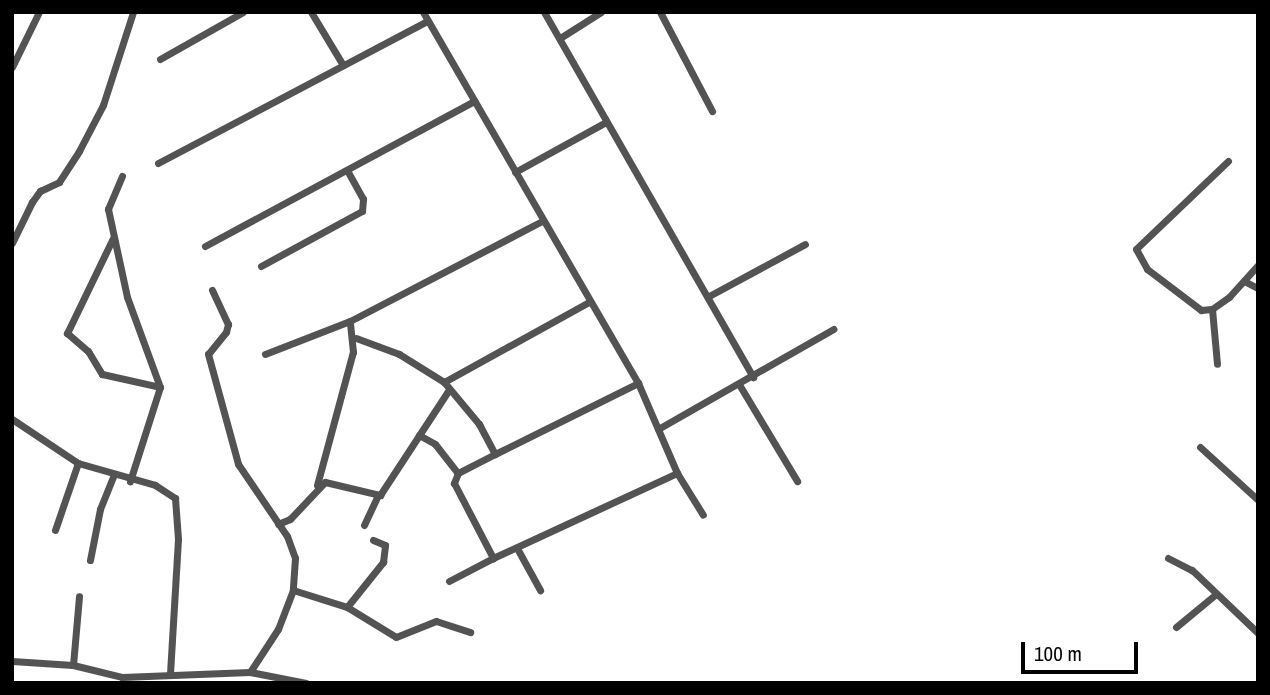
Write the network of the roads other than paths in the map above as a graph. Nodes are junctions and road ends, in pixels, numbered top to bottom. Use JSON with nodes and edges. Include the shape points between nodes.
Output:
{"nodes":[{"id":1,"x":39,"y":12,"type":"edge"},
{"id":2,"x":133,"y":12,"type":"edge"},
{"id":3,"x":243,"y":12,"type":"edge"},
{"id":4,"x":311,"y":12,"type":"edge"},
{"id":5,"x":422,"y":12,"type":"edge"},
{"id":6,"x":544,"y":12,"type":"edge"},
{"id":7,"x":601,"y":12,"type":"edge"},
{"id":8,"x":660,"y":12,"type":"edge"},
{"id":9,"x":428,"y":21,"type":"junction"},
{"id":10,"x":560,"y":38,"type":"junction"},
{"id":11,"x":15,"y":55,"type":"edge"},
{"id":12,"x":160,"y":59,"type":"dead end"},
{"id":13,"x":343,"y":65,"type":"junction"},
{"id":14,"x":12,"y":67,"type":"edge"},
{"id":15,"x":474,"y":101,"type":"junction"},
{"id":16,"x":712,"y":111,"type":"dead end"},
{"id":17,"x":606,"y":122,"type":"junction"},
{"id":18,"x":1228,"y":161,"type":"dead end"},
{"id":19,"x":158,"y":163,"type":"dead end"},
{"id":20,"x":347,"y":170,"type":"junction"},
{"id":21,"x":514,"y":172,"type":"junction"},
{"id":22,"x":122,"y":176,"type":"dead end"},
{"id":23,"x":542,"y":222,"type":"junction"},
{"id":24,"x":113,"y":238,"type":"junction"},
{"id":25,"x":12,"y":243,"type":"edge"},
{"id":26,"x":805,"y":244,"type":"dead end"},
{"id":27,"x":205,"y":246,"type":"dead end"},
{"id":28,"x":1258,"y":265,"type":"edge"},
{"id":29,"x":261,"y":267,"type":"dead end"},
{"id":30,"x":1244,"y":281,"type":"junction"},
{"id":31,"x":1258,"y":288,"type":"edge"},
{"id":32,"x":212,"y":290,"type":"dead end"},
{"id":33,"x":709,"y":296,"type":"junction"},
{"id":34,"x":589,"y":302,"type":"junction"},
{"id":35,"x":1212,"y":309,"type":"junction"},
{"id":36,"x":351,"y":321,"type":"junction"},
{"id":37,"x":833,"y":329,"type":"dead end"},
{"id":38,"x":356,"y":338,"type":"junction"},
{"id":39,"x":265,"y":354,"type":"dead end"},
{"id":40,"x":1217,"y":364,"type":"dead end"},
{"id":41,"x":753,"y":377,"type":"junction"},
{"id":42,"x":444,"y":382,"type":"junction"},
{"id":43,"x":638,"y":383,"type":"junction"},
{"id":44,"x":740,"y":386,"type":"junction"},
{"id":45,"x":160,"y":387,"type":"junction"},
{"id":46,"x":448,"y":391,"type":"junction"},
{"id":47,"x":12,"y":419,"type":"edge"},
{"id":48,"x":658,"y":429,"type":"junction"},
{"id":49,"x":419,"y":435,"type":"junction"},
{"id":50,"x":1200,"y":447,"type":"dead end"},
{"id":51,"x":495,"y":454,"type":"junction"},
{"id":52,"x":78,"y":463,"type":"junction"},
{"id":53,"x":458,"y":473,"type":"junction"},
{"id":54,"x":677,"y":473,"type":"junction"},
{"id":55,"x":113,"y":476,"type":"junction"},
{"id":56,"x":130,"y":481,"type":"junction"},
{"id":57,"x":796,"y":481,"type":"dead end"},
{"id":58,"x":317,"y":485,"type":"junction"},
{"id":59,"x":376,"y":496,"type":"junction"},
{"id":60,"x":1258,"y":500,"type":"edge"},
{"id":61,"x":703,"y":515,"type":"dead end"},
{"id":62,"x":278,"y":524,"type":"junction"},
{"id":63,"x":364,"y":525,"type":"dead end"},
{"id":64,"x":55,"y":530,"type":"dead end"},
{"id":65,"x":373,"y":540,"type":"dead end"},
{"id":66,"x":518,"y":550,"type":"junction"},
{"id":67,"x":494,"y":558,"type":"junction"},
{"id":68,"x":1168,"y":558,"type":"dead end"},
{"id":69,"x":90,"y":560,"type":"dead end"},
{"id":70,"x":449,"y":581,"type":"dead end"},
{"id":71,"x":293,"y":590,"type":"junction"},
{"id":72,"x":540,"y":590,"type":"dead end"},
{"id":73,"x":1216,"y":594,"type":"junction"},
{"id":74,"x":79,"y":596,"type":"dead end"},
{"id":75,"x":347,"y":607,"type":"junction"},
{"id":76,"x":1176,"y":627,"type":"dead end"},
{"id":77,"x":470,"y":632,"type":"dead end"},
{"id":78,"x":1258,"y":633,"type":"edge"},
{"id":79,"x":12,"y":660,"type":"edge"},
{"id":80,"x":73,"y":665,"type":"junction"},
{"id":81,"x":250,"y":672,"type":"junction"},
{"id":82,"x":170,"y":674,"type":"junction"},
{"id":83,"x":119,"y":680,"type":"edge"},
{"id":84,"x":306,"y":683,"type":"edge"}],
"edges":[{"from":1,"to":11,"type":"street"},
{"from":2,"to":25,"type":"street","via":[[103,105],[79,151],[59,182],[40,191]]},
{"from":3,"to":12,"type":"street"},
{"from":4,"to":13,"type":"street"},
{"from":5,"to":9,"type":"street"},
{"from":6,"to":10,"type":"street"},
{"from":7,"to":10,"type":"street"},
{"from":8,"to":16,"type":"street"},
{"from":9,"to":13,"type":"street"},
{"from":9,"to":15,"type":"street"},
{"from":10,"to":17,"type":"street"},
{"from":11,"to":14,"type":"street"},
{"from":13,"to":19,"type":"street"},
{"from":15,"to":20,"type":"street"},
{"from":15,"to":21,"type":"street"},
{"from":17,"to":21,"type":"street"},
{"from":17,"to":33,"type":"street"},
{"from":18,"to":35,"type":"street","via":[[1136,249],[1147,269],[1190,305]]},
{"from":20,"to":27,"type":"street"},
{"from":20,"to":29,"type":"street","via":[[363,199],[362,211]]},
{"from":21,"to":23,"type":"street"},
{"from":22,"to":24,"type":"street","via":[[108,200]]},
{"from":23,"to":34,"type":"street"},
{"from":23,"to":36,"type":"street"},
{"from":24,"to":45,"type":"street","via":[[127,297]]},
{"from":24,"to":45,"type":"street","via":[[67,333],[88,351],[102,374]]},
{"from":26,"to":33,"type":"street"},
{"from":28,"to":30,"type":"street"},
{"from":30,"to":31,"type":"street"},
{"from":30,"to":35,"type":"street"},
{"from":32,"to":62,"type":"street","via":[[228,324],[208,354],[238,464]]},
{"from":33,"to":41,"type":"street"},
{"from":34,"to":42,"type":"street"},
{"from":34,"to":43,"type":"street"},
{"from":35,"to":40,"type":"street"},
{"from":36,"to":38,"type":"street"},
{"from":36,"to":39,"type":"street"},
{"from":37,"to":41,"type":"street"},
{"from":38,"to":42,"type":"street","via":[[399,354]]},
{"from":38,"to":58,"type":"street"},
{"from":41,"to":44,"type":"street"},
{"from":42,"to":46,"type":"street"},
{"from":43,"to":48,"type":"street"},
{"from":43,"to":51,"type":"street"},
{"from":44,"to":48,"type":"street"},
{"from":44,"to":57,"type":"street"},
{"from":45,"to":56,"type":"street"},
{"from":46,"to":49,"type":"street"},
{"from":46,"to":51,"type":"street","via":[[467,408]]},
{"from":47,"to":52,"type":"street"},
{"from":48,"to":54,"type":"street"},
{"from":49,"to":53,"type":"street","via":[[435,444]]},
{"from":49,"to":59,"type":"street"},
{"from":50,"to":60,"type":"street"},
{"from":51,"to":53,"type":"street"},
{"from":52,"to":55,"type":"street"},
{"from":52,"to":64,"type":"street"},
{"from":53,"to":67,"type":"street","via":[[453,483]]},
{"from":54,"to":61,"type":"street"},
{"from":54,"to":66,"type":"street"},
{"from":55,"to":56,"type":"street"},
{"from":55,"to":69,"type":"street","via":[[100,509]]},
{"from":56,"to":82,"type":"street","via":[[169,492],[178,511]]},
{"from":58,"to":59,"type":"street","via":[[335,484]]},
{"from":58,"to":62,"type":"street","via":[[302,507]]},
{"from":59,"to":63,"type":"street"},
{"from":62,"to":71,"type":"street","via":[[295,558]]},
{"from":65,"to":75,"type":"street","via":[[384,545],[383,562]]},
{"from":66,"to":67,"type":"street"},
{"from":66,"to":72,"type":"street"},
{"from":67,"to":70,"type":"street"},
{"from":68,"to":73,"type":"street","via":[[1192,570]]},
{"from":71,"to":75,"type":"street"},
{"from":71,"to":81,"type":"street","via":[[278,629]]},
{"from":73,"to":76,"type":"street"},
{"from":73,"to":78,"type":"street"},
{"from":74,"to":80,"type":"street"},
{"from":75,"to":77,"type":"street","via":[[396,637],[436,621]]},
{"from":79,"to":80,"type":"street"},
{"from":80,"to":83,"type":"street"},
{"from":81,"to":82,"type":"street"},
{"from":81,"to":84,"type":"street"},
{"from":82,"to":83,"type":"street"}]}
